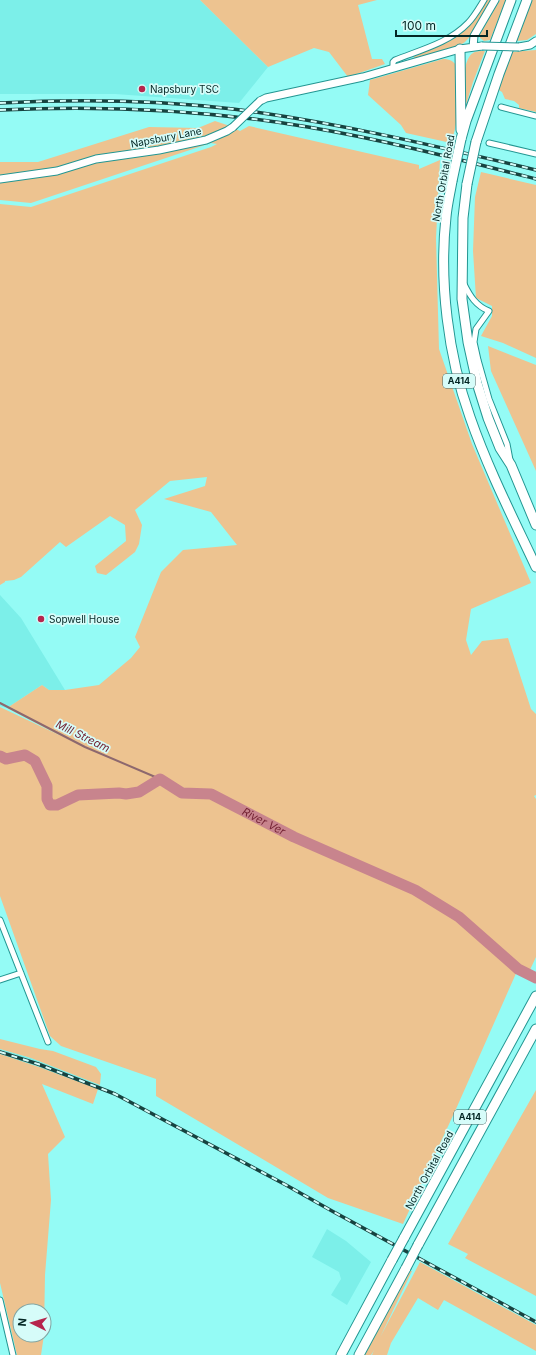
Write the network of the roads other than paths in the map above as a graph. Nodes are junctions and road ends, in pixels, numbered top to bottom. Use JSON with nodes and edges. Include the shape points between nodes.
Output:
{"nodes":[{"id":1,"x":484,"y":0,"type":"edge"},
{"id":2,"x":495,"y":0,"type":"edge"},
{"id":3,"x":511,"y":0,"type":"edge"},
{"id":4,"x":527,"y":0,"type":"edge"},
{"id":5,"x":536,"y":41,"type":"edge"},
{"id":6,"x":473,"y":47,"type":"junction"},
{"id":7,"x":460,"y":49,"type":"junction"},
{"id":8,"x":393,"y":68,"type":"junction"},
{"id":9,"x":501,"y":107,"type":"dead end"},
{"id":10,"x":536,"y":116,"type":"edge"},
{"id":11,"x":461,"y":139,"type":"junction"},
{"id":12,"x":490,"y":143,"type":"dead end"},
{"id":13,"x":536,"y":154,"type":"edge"},
{"id":14,"x":0,"y":179,"type":"edge"},
{"id":15,"x":462,"y":280,"type":"junction"},
{"id":16,"x":511,"y":465,"type":"junction"},
{"id":17,"x":536,"y":525,"type":"edge"},
{"id":18,"x":536,"y":567,"type":"edge"},
{"id":19,"x":0,"y":920,"type":"edge"},
{"id":20,"x":21,"y":973,"type":"junction"},
{"id":21,"x":0,"y":980,"type":"edge"},
{"id":22,"x":536,"y":996,"type":"edge"},
{"id":23,"x":536,"y":1029,"type":"edge"},
{"id":24,"x":48,"y":1042,"type":"dead end"},
{"id":25,"x":0,"y":1300,"type":"edge"},
{"id":26,"x":13,"y":1355,"type":"edge"},
{"id":27,"x":341,"y":1355,"type":"edge"},
{"id":28,"x":359,"y":1355,"type":"edge"}],
"edges":[{"from":1,"to":8,"type":"street","name":"Napsbury Lane","via":[[469,22],[450,38],[395,60]]},
{"from":2,"to":6,"type":"street","via":[[474,36]]},
{"from":3,"to":11,"type":"highway","name":"North Orbital Road","number":"A414"},
{"from":4,"to":15,"type":"highway","number":"A414","bridge":true,"via":[[476,142],[463,218]]},
{"from":5,"to":6,"type":"street","name":"Napsbury Lane","bridge":true,"via":[[519,47]]},
{"from":6,"to":7,"type":"street","name":"Napsbury Lane"},
{"from":7,"to":8,"type":"street","name":"Napsbury Lane"},
{"from":7,"to":11,"type":"highway"},
{"from":8,"to":14,"type":"street","name":"Napsbury Lane","bridge":true,"via":[[266,98],[234,127],[206,140],[96,159],[57,171]]},
{"from":9,"to":10,"type":"street"},
{"from":11,"to":18,"type":"highway","name":"North Orbital Road","number":"A414","bridge":true,"via":[[446,217],[444,269],[448,322],[456,368],[482,451]]},
{"from":12,"to":13,"type":"street"},
{"from":15,"to":16,"type":"highway","number":"A414","via":[[464,322],[477,383],[500,448]]},
{"from":15,"to":16,"type":"street","via":[[470,297],[489,310],[476,329],[474,342],[490,400],[507,444]]},
{"from":16,"to":17,"type":"highway","number":"A414"},
{"from":19,"to":20,"type":"street"},
{"from":20,"to":21,"type":"street"},
{"from":20,"to":24,"type":"street"},
{"from":22,"to":27,"type":"highway","name":"North Orbital Road","number":"A414","bridge":true},
{"from":23,"to":28,"type":"highway","number":"A414","bridge":true},
{"from":25,"to":26,"type":"street"}]}
